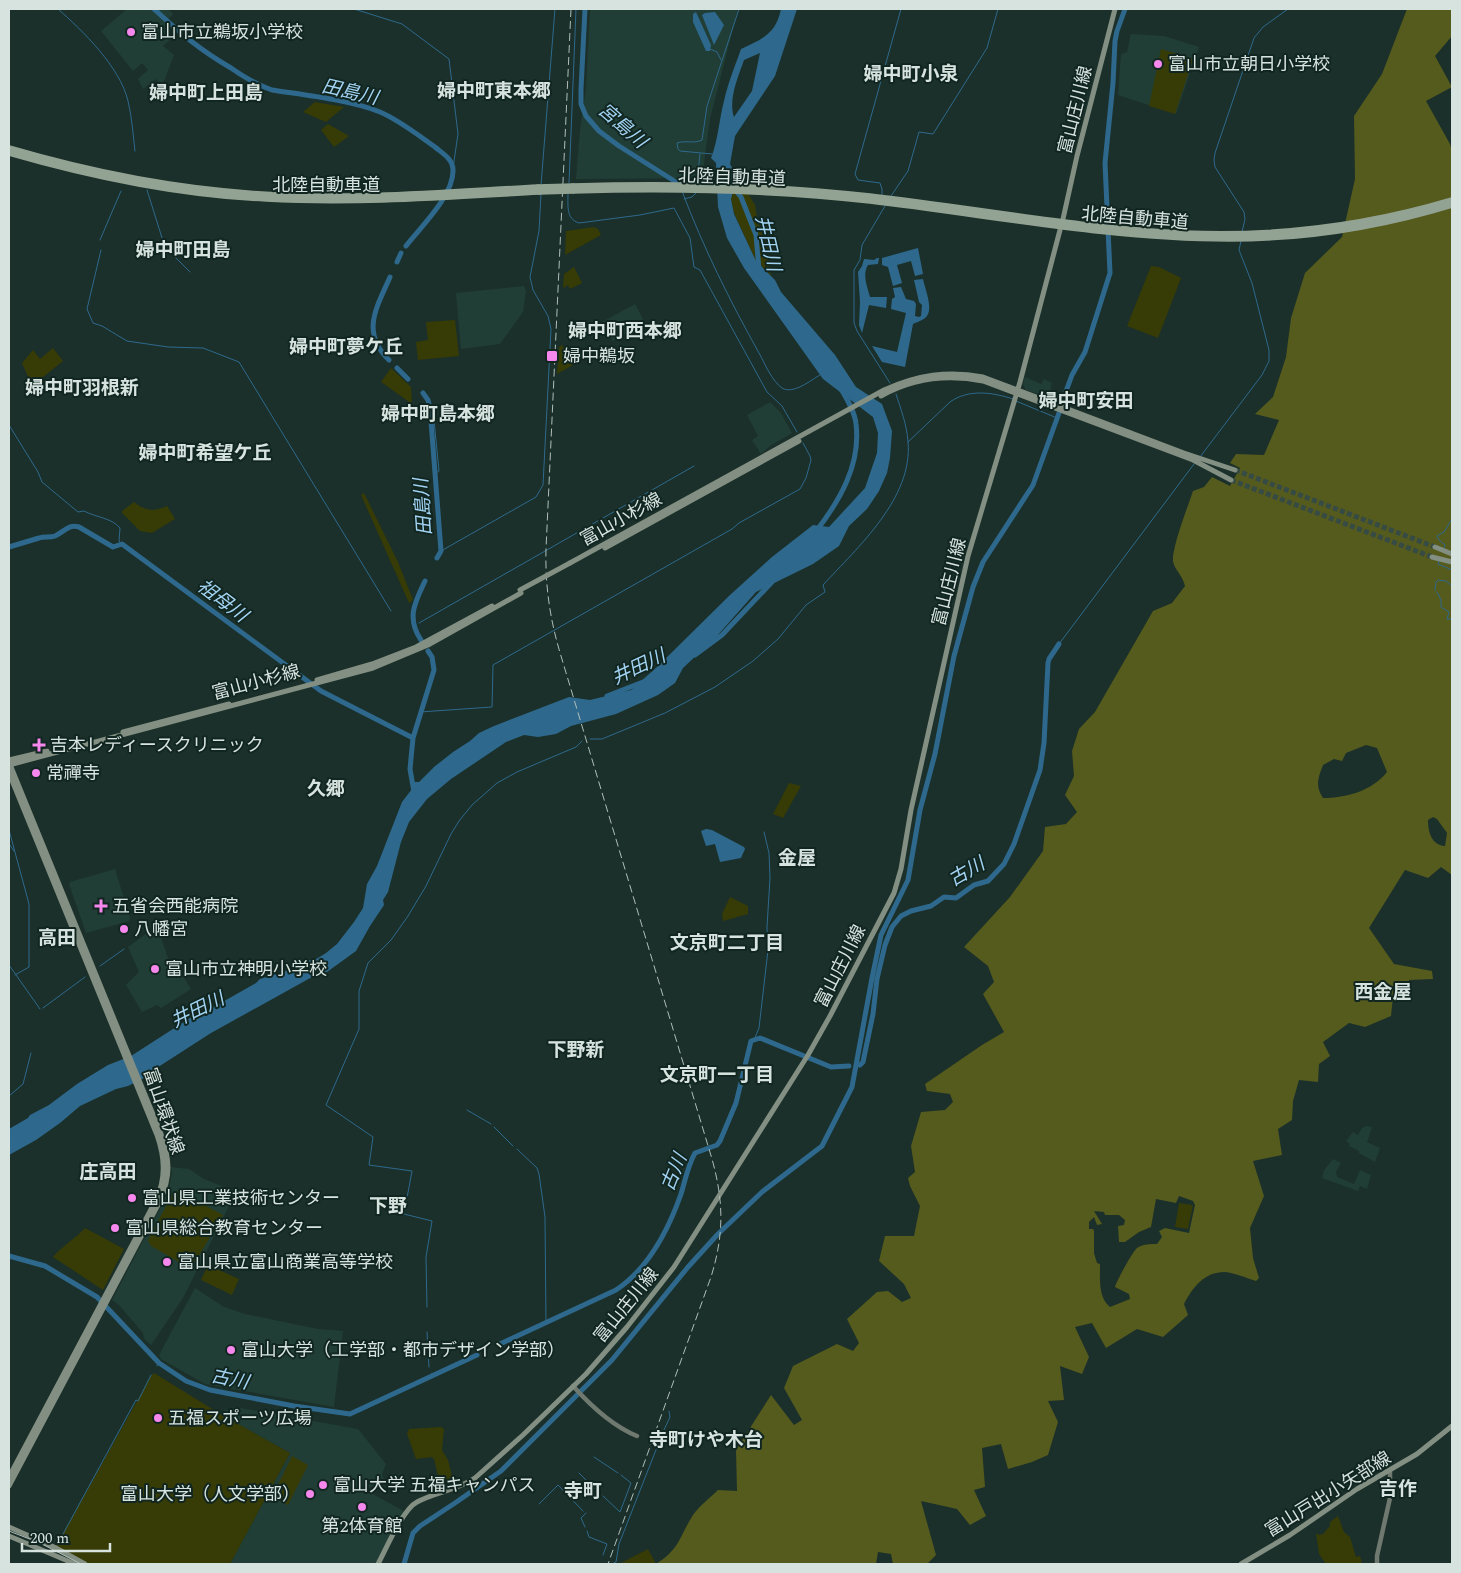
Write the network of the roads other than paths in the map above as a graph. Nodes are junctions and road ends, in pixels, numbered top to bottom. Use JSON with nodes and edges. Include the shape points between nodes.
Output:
{"nodes":[{"id":1,"x":1115,"y":9,"type":"edge"},
{"id":2,"x":9,"y":148,"type":"edge"},
{"id":3,"x":9,"y":153,"type":"edge"},
{"id":4,"x":116,"y":177,"type":"junction"},
{"id":5,"x":1452,"y":200,"type":"edge"},
{"id":6,"x":1452,"y":205,"type":"edge"},
{"id":7,"x":1063,"y":219,"type":"dead end"},
{"id":8,"x":1060,"y":230,"type":"dead end"},
{"id":9,"x":1249,"y":236,"type":"junction"},
{"id":10,"x":1017,"y":391,"type":"junction"},
{"id":11,"x":1201,"y":461,"type":"junction"},
{"id":12,"x":1235,"y":470,"type":"tunnel mouth"},
{"id":13,"x":1231,"y":480,"type":"tunnel mouth"},
{"id":14,"x":1435,"y":547,"type":"tunnel mouth"},
{"id":15,"x":1452,"y":554,"type":"edge"},
{"id":16,"x":1432,"y":557,"type":"tunnel mouth"},
{"id":17,"x":1452,"y":562,"type":"edge"},
{"id":18,"x":9,"y":763,"type":"edge"},
{"id":19,"x":9,"y":774,"type":"edge"},
{"id":20,"x":100,"y":989,"type":"junction"},
{"id":21,"x":101,"y":1307,"type":"junction"},
{"id":22,"x":577,"y":1390,"type":"junction"},
{"id":23,"x":1452,"y":1426,"type":"edge"},
{"id":24,"x":637,"y":1436,"type":"dead end"},
{"id":25,"x":1390,"y":1470,"type":"junction"},
{"id":26,"x":9,"y":1477,"type":"edge"},
{"id":27,"x":9,"y":1486,"type":"edge"},
{"id":28,"x":9,"y":1527,"type":"edge"},
{"id":29,"x":9,"y":1536,"type":"edge"},
{"id":30,"x":75,"y":1564,"type":"edge"},
{"id":31,"x":85,"y":1564,"type":"edge"},
{"id":32,"x":378,"y":1564,"type":"edge"},
{"id":33,"x":1241,"y":1564,"type":"edge"},
{"id":34,"x":1377,"y":1564,"type":"edge"}],
"edges":[{"from":1,"to":7,"type":"main road","name":"富山庄川線"},
{"from":2,"to":4,"type":"highway","name":"北陸自動車道"},
{"from":3,"to":4,"type":"highway","name":"北陸自動車道","via":[[59,167]]},
{"from":4,"to":9,"type":"highway","name":"北陸自動車道","bridge":true,"via":[[241,195],[304,198],[573,188],[776,191],[895,202],[1117,231]]},
{"from":5,"to":9,"type":"highway","name":"北陸自動車道","via":[[1355,223]]},
{"from":6,"to":9,"type":"highway","name":"北陸自動車道","via":[[1356,228],[1314,234]]},
{"from":8,"to":10,"type":"main road","name":"富山庄川線"},
{"from":10,"to":11,"type":"main road","name":"富山小杉線"},
{"from":10,"to":18,"type":"main road","name":"富山小杉線","bridge":true,"via":[[948,376],[883,392],[418,650],[373,668]]},
{"from":10,"to":22,"type":"main road","name":"富山庄川線","via":[[968,556],[894,893],[806,1058],[674,1267]]},
{"from":11,"to":12,"type":"main road","name":"富山小杉線"},
{"from":11,"to":13,"type":"main road","name":"富山小杉線"},
{"from":14,"to":15,"type":"main road"},
{"from":16,"to":17,"type":"main road"},
{"from":18,"to":20,"type":"main road","name":"富山環状線"},
{"from":19,"to":20,"type":"main road","name":"富山環状線"},
{"from":20,"to":21,"type":"main road","name":"富山環状線","via":[[159,1135],[164,1158],[160,1191]]},
{"from":21,"to":26,"type":"main road","name":"富山環状線"},
{"from":21,"to":27,"type":"main road","name":"富山環状線"},
{"from":22,"to":24,"type":"main road","via":[[606,1418]]},
{"from":22,"to":32,"type":"main road","name":"富山庄川線","via":[[475,1478],[407,1509]]},
{"from":23,"to":25,"type":"main road","name":"富山戸出小矢部線","via":[[1426,1448]]},
{"from":25,"to":33,"type":"main road","name":"富山戸出小矢部線"},
{"from":25,"to":34,"type":"main road","via":[[1390,1498]]},
{"from":28,"to":31,"type":"main road"},
{"from":29,"to":30,"type":"main road"}]}
